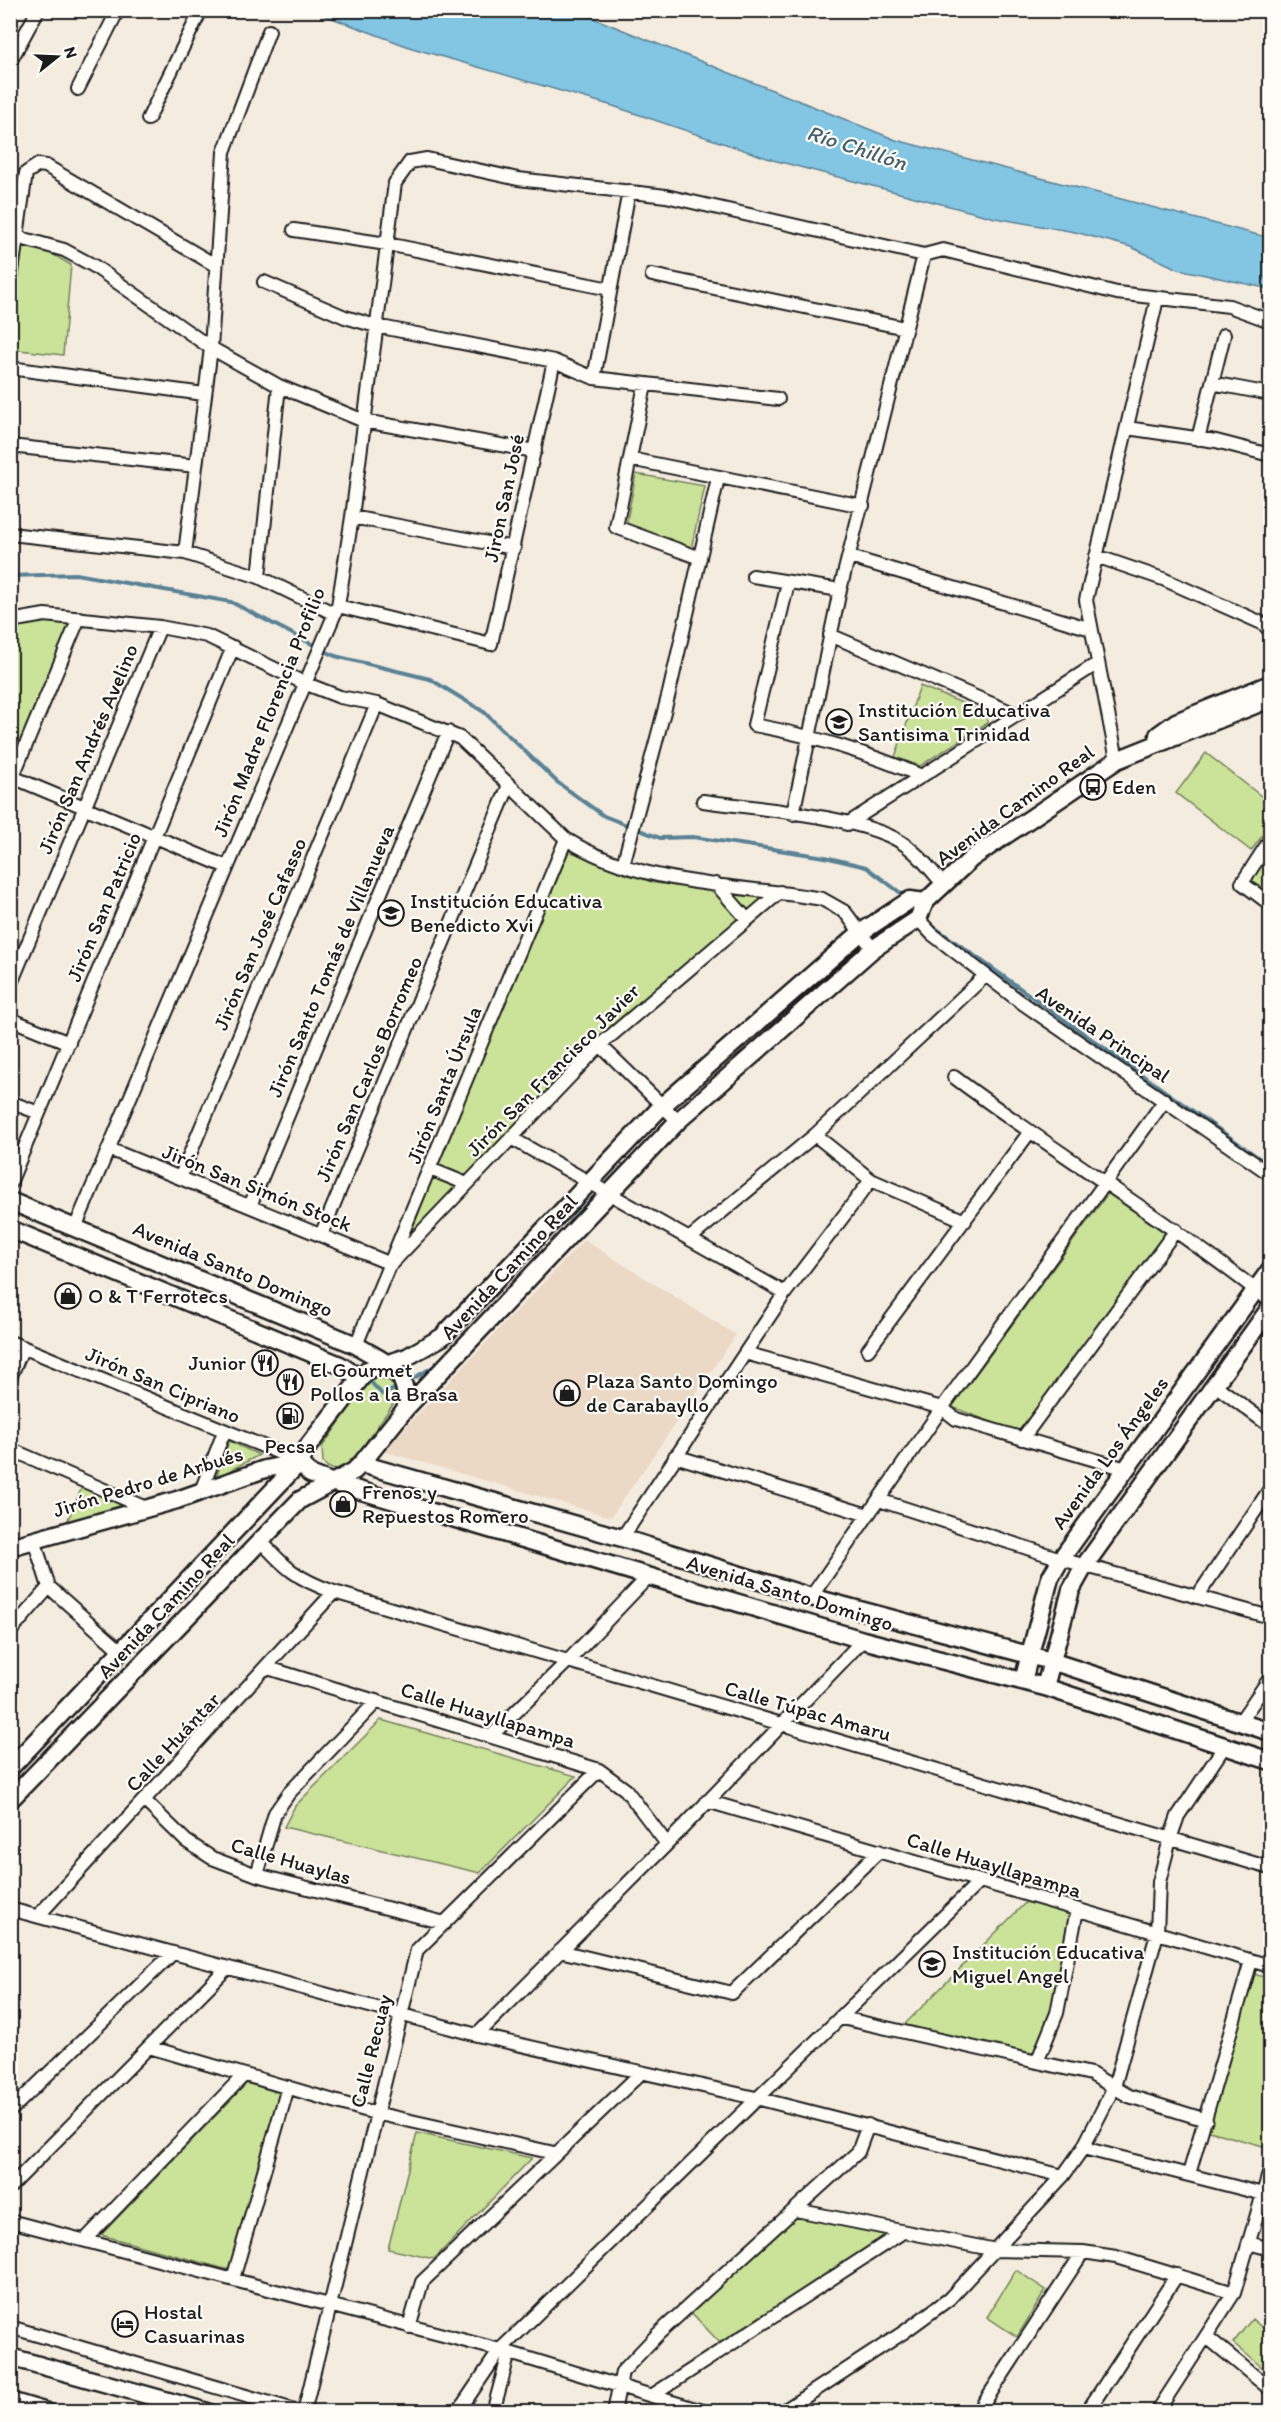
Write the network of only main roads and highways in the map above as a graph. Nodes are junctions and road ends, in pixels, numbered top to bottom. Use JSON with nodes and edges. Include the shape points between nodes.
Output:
{"nodes":[{"id":1,"x":1270,"y":684,"type":"edge"},
{"id":2,"x":1270,"y":699,"type":"edge"},
{"id":3,"x":1135,"y":751,"type":"junction"},
{"id":4,"x":926,"y":902,"type":"junction"},
{"id":5,"x":10,"y":1201,"type":"edge"},
{"id":6,"x":10,"y":1229,"type":"edge"},
{"id":7,"x":1270,"y":1270,"type":"edge"},
{"id":8,"x":1270,"y":1308,"type":"edge"},
{"id":9,"x":383,"y":1363,"type":"junction"},
{"id":10,"x":360,"y":1378,"type":"junction"},
{"id":11,"x":406,"y":1408,"type":"junction"},
{"id":12,"x":300,"y":1462,"type":"junction"},
{"id":13,"x":361,"y":1464,"type":"junction"},
{"id":14,"x":331,"y":1482,"type":"junction"},
{"id":15,"x":10,"y":1547,"type":"edge"},
{"id":16,"x":1029,"y":1655,"type":"junction"},
{"id":17,"x":1052,"y":1661,"type":"junction"},
{"id":18,"x":1023,"y":1681,"type":"junction"},
{"id":19,"x":1045,"y":1687,"type":"junction"},
{"id":20,"x":1270,"y":1732,"type":"edge"},
{"id":21,"x":1270,"y":1761,"type":"edge"},
{"id":22,"x":10,"y":1768,"type":"edge"},
{"id":23,"x":10,"y":1800,"type":"edge"},
{"id":24,"x":10,"y":2357,"type":"edge"},
{"id":25,"x":10,"y":2401,"type":"edge"},
{"id":26,"x":47,"y":2412,"type":"edge"},
{"id":27,"x":208,"y":2412,"type":"edge"}],
"edges":[{"from":1,"to":3,"type":"main road","name":"Avenida Camino Real","via":[[1176,722]]},
{"from":2,"to":3,"type":"main road","name":"Avenida Camino Real"},
{"from":3,"to":4,"type":"main road","name":"Avenida Camino Real","via":[[972,858]]},
{"from":4,"to":9,"type":"main road","name":"Avenida Camino Real","via":[[910,900],[860,933],[662,1106],[442,1337],[407,1357]]},
{"from":4,"to":11,"type":"main road","name":"Avenida Camino Real","via":[[918,919],[873,949],[678,1121]]},
{"from":5,"to":9,"type":"main road","name":"Avenida Santo Domingo","via":[[356,1345]]},
{"from":6,"to":10,"type":"main road","via":[[340,1365]]},
{"from":7,"to":16,"type":"main road","name":"Avenida Los Ángeles","via":[[1061,1559],[1050,1578]]},
{"from":8,"to":17,"type":"main road","via":[[1085,1565],[1071,1590]]},
{"from":9,"to":10,"type":"main road","name":"Avenida Camino Real"},
{"from":9,"to":11,"type":"main road","name":"Avenida Santo Domingo","via":[[399,1373],[405,1383]]},
{"from":10,"to":12,"type":"main road","name":"Avenida Camino Real"},
{"from":11,"to":13,"type":"main road","name":"Avenida Camino Real"},
{"from":12,"to":14,"type":"main road","name":"Avenida Santo Domingo","via":[[310,1474]]},
{"from":12,"to":15,"type":"main road","name":"Jirón Pedro de Arbués","via":[[265,1469]]},
{"from":12,"to":22,"type":"main road","name":"Avenida Camino Real"},
{"from":13,"to":14,"type":"main road","name":"Avenida Camino Real"},
{"from":13,"to":16,"type":"main road","name":"Avenida Santo Domingo","via":[[622,1538],[811,1597]]},
{"from":14,"to":18,"type":"main road","name":"Avenida Santo Domingo","via":[[863,1640]]},
{"from":14,"to":23,"type":"main road","name":"Avenida Camino Real","via":[[300,1500],[259,1539]]},
{"from":16,"to":17,"type":"main road","name":"Avenida Santo Domingo"},
{"from":16,"to":18,"type":"main road","name":"Avenida Los Ángeles"},
{"from":17,"to":19,"type":"main road"},
{"from":17,"to":20,"type":"main road","name":"Avenida Santo Domingo"},
{"from":18,"to":19,"type":"main road","name":"Avenida Santo Domingo"},
{"from":19,"to":21,"type":"main road","name":"Avenida Santo Domingo"},
{"from":24,"to":27,"type":"main road"},
{"from":25,"to":26,"type":"main road"}]}
